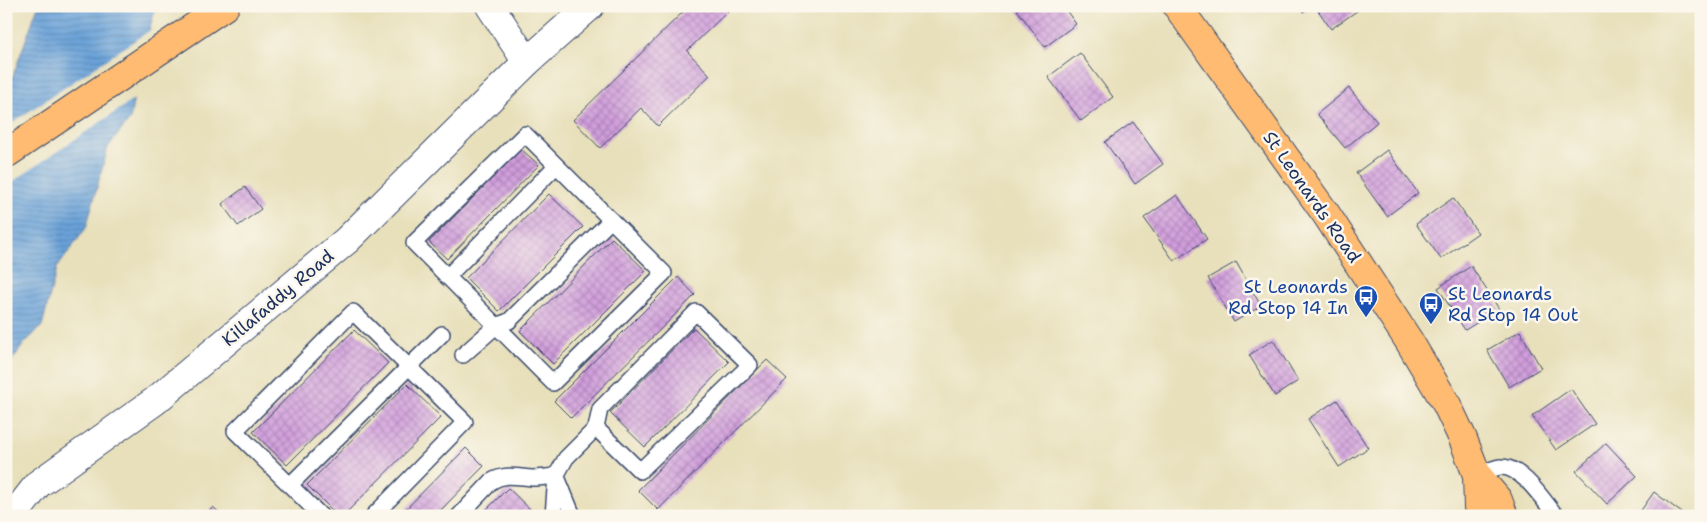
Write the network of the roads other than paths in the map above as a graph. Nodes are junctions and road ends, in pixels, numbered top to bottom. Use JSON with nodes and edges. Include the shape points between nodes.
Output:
{"nodes":[{"id":1,"x":225,"y":6,"type":"edge"},
{"id":2,"x":490,"y":6,"type":"edge"},
{"id":3,"x":590,"y":6,"type":"edge"},
{"id":4,"x":1177,"y":6,"type":"edge"},
{"id":5,"x":527,"y":62,"type":"junction"},
{"id":6,"x":6,"y":154,"type":"edge"},
{"id":7,"x":556,"y":166,"type":"junction"},
{"id":8,"x":611,"y":220,"type":"junction"},
{"id":9,"x":447,"y":277,"type":"junction"},
{"id":10,"x":496,"y":326,"type":"junction"},
{"id":11,"x":442,"y":334,"type":"dead end"},
{"id":12,"x":463,"y":355,"type":"dead end"},
{"id":13,"x":408,"y":366,"type":"junction"},
{"id":14,"x":596,"y":428,"type":"junction"},
{"id":15,"x":1478,"y":475,"type":"junction"},
{"id":16,"x":556,"y":476,"type":"junction"},
{"id":17,"x":290,"y":484,"type":"junction"},
{"id":18,"x":12,"y":516,"type":"edge"},
{"id":19,"x":321,"y":516,"type":"edge"},
{"id":20,"x":373,"y":516,"type":"edge"},
{"id":21,"x":459,"y":516,"type":"edge"},
{"id":22,"x":553,"y":516,"type":"edge"},
{"id":23,"x":573,"y":516,"type":"edge"},
{"id":24,"x":1481,"y":516,"type":"edge"},
{"id":25,"x":1504,"y":516,"type":"edge"},
{"id":26,"x":1556,"y":516,"type":"edge"}],
"edges":[{"from":1,"to":6,"type":"highway"},
{"from":2,"to":5,"type":"street"},
{"from":3,"to":5,"type":"street","name":"Killafaddy Road"},
{"from":4,"to":15,"type":"highway","name":"St Leonards Road","via":[[1326,214],[1409,342],[1447,405]]},
{"from":5,"to":18,"type":"street","name":"Killafaddy Road","via":[[348,240],[156,401],[38,484]]},
{"from":7,"to":8,"type":"lane"},
{"from":7,"to":9,"type":"lane"},
{"from":7,"to":9,"type":"lane","via":[[525,134],[414,244]]},
{"from":8,"to":10,"type":"lane","via":[[509,321]]},
{"from":8,"to":10,"type":"lane","via":[[664,274],[553,383]]},
{"from":9,"to":10,"type":"lane"},
{"from":10,"to":12,"type":"lane"},
{"from":11,"to":13,"type":"lane"},
{"from":13,"to":17,"type":"lane"},
{"from":13,"to":17,"type":"lane","via":[[353,312],[235,431]]},
{"from":13,"to":20,"type":"lane","via":[[466,422]]},
{"from":14,"to":14,"type":"lane","via":[[600,410],[696,312],[750,365],[640,471]]},
{"from":14,"to":16,"type":"lane","via":[[566,458]]},
{"from":15,"to":24,"type":"highway","name":"St Leonards Road"},
{"from":15,"to":25,"type":"highway","name":"St Leonards Road","via":[[1498,500]]},
{"from":15,"to":26,"type":"lane","via":[[1501,467],[1513,469],[1525,478]]},
{"from":16,"to":21,"type":"lane","via":[[497,478]]},
{"from":16,"to":22,"type":"lane"},
{"from":16,"to":23,"type":"lane"},
{"from":17,"to":19,"type":"lane"}]}
